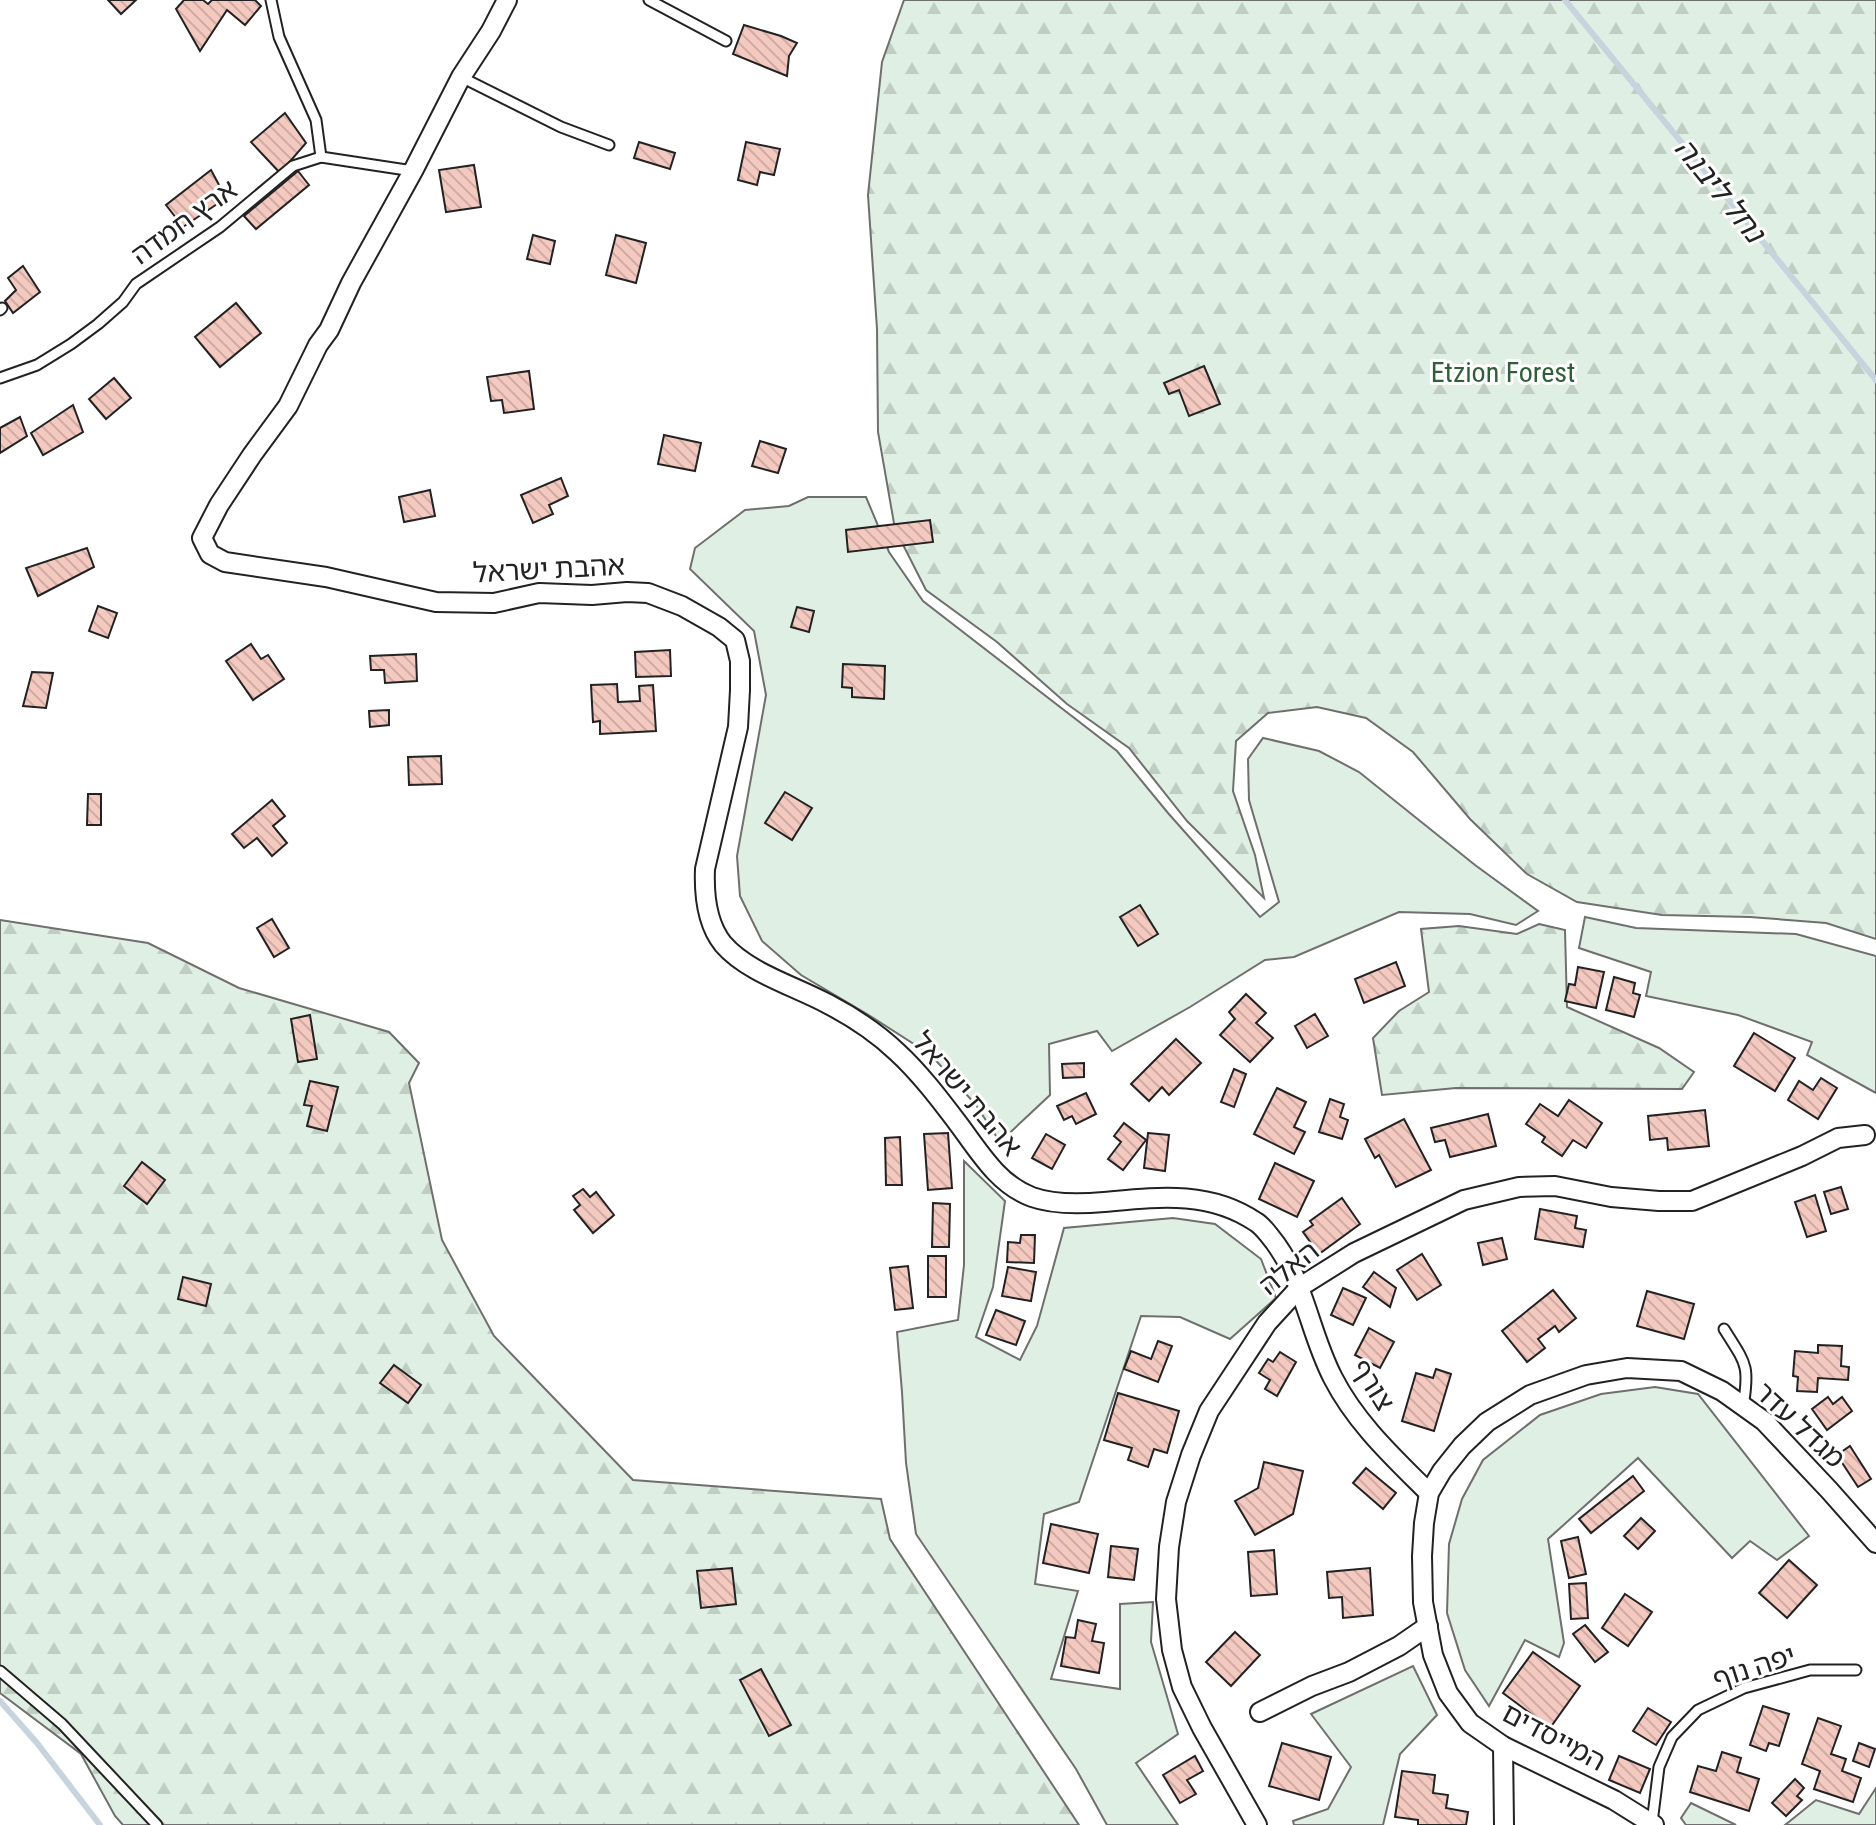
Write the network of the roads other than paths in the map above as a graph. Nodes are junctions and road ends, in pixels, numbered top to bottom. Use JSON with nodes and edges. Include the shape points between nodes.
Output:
{"nodes":[{"id":1,"x":271,"y":0,"type":"edge"},
{"id":2,"x":507,"y":0,"type":"edge"},
{"id":3,"x":649,"y":0,"type":"edge"},
{"id":4,"x":726,"y":41,"type":"dead end"},
{"id":5,"x":461,"y":77,"type":"junction"},
{"id":6,"x":609,"y":145,"type":"dead end"},
{"id":7,"x":321,"y":157,"type":"junction"},
{"id":8,"x":413,"y":171,"type":"junction"},
{"id":9,"x":0,"y":378,"type":"edge"},
{"id":10,"x":1865,"y":1135,"type":"dead end"},
{"id":11,"x":1300,"y":1287,"type":"junction"},
{"id":12,"x":1724,"y":1329,"type":"dead end"},
{"id":13,"x":1743,"y":1407,"type":"junction"},
{"id":14,"x":1429,"y":1493,"type":"junction"},
{"id":15,"x":1876,"y":1543,"type":"edge"},
{"id":16,"x":1428,"y":1626,"type":"junction"},
{"id":17,"x":1856,"y":1670,"type":"dead end"},
{"id":18,"x":0,"y":1671,"type":"edge"},
{"id":19,"x":1260,"y":1712,"type":"dead end"},
{"id":20,"x":1503,"y":1746,"type":"junction"},
{"id":21,"x":1653,"y":1824,"type":"edge"},
{"id":22,"x":157,"y":1825,"type":"edge"},
{"id":23,"x":1257,"y":1825,"type":"edge"},
{"id":24,"x":1504,"y":1825,"type":"edge"}],
"edges":[{"from":1,"to":7,"type":"lane","via":[[279,37],[316,120]]},
{"from":2,"to":5,"type":"street","name":"אהבת ישראל"},
{"from":3,"to":4,"type":"lane"},
{"from":5,"to":6,"type":"lane"},
{"from":5,"to":8,"type":"street","name":"אהבת ישראל"},
{"from":7,"to":8,"type":"lane"},
{"from":7,"to":9,"type":"lane","name":"ארץ חמדה","via":[[293,166],[220,227],[136,284],[123,302],[71,344],[37,365]]},
{"from":8,"to":11,"type":"street","name":"אהבת ישראל","via":[[288,406],[219,505],[202,538],[210,554],[225,562],[326,577],[436,602],[494,603],[539,593],[648,593],[719,627],[735,640],[740,661],[738,727],[705,869],[710,918],[722,942],[743,961],[865,1025],[898,1053],[1007,1184],[1057,1202],[1174,1196],[1227,1206],[1259,1223]]},
{"from":10,"to":11,"type":"street","name":"האלה","via":[[1838,1138],[1692,1201],[1611,1197],[1555,1186],[1519,1187],[1464,1200],[1354,1253]]},
{"from":11,"to":14,"type":"street","name":"צורף","via":[[1331,1375],[1348,1404]]},
{"from":11,"to":23,"type":"street","name":"האלה","via":[[1267,1323],[1209,1411],[1176,1502],[1169,1547],[1166,1599],[1182,1687]]},
{"from":12,"to":13,"type":"lane","via":[[1745,1362]]},
{"from":13,"to":14,"type":"street","name":"מגדל עדר","via":[[1681,1371],[1627,1368],[1586,1375],[1530,1395],[1487,1422],[1462,1446]]},
{"from":13,"to":15,"type":"street","name":"מגדל עדר","via":[[1764,1421]]},
{"from":14,"to":16,"type":"street","name":"המייסדים","via":[[1422,1556]]},
{"from":16,"to":19,"type":"street","via":[[1361,1666]]},
{"from":16,"to":20,"type":"street","name":"המייסדים","via":[[1448,1693],[1470,1723]]},
{"from":17,"to":21,"type":"lane","name":"יפה נוף","via":[[1810,1670],[1744,1688],[1698,1710],[1672,1737],[1659,1767]]},
{"from":18,"to":22,"type":"lane","via":[[62,1724]]},
{"from":20,"to":21,"type":"street","name":"המייסדים"},
{"from":20,"to":24,"type":"street"}]}
